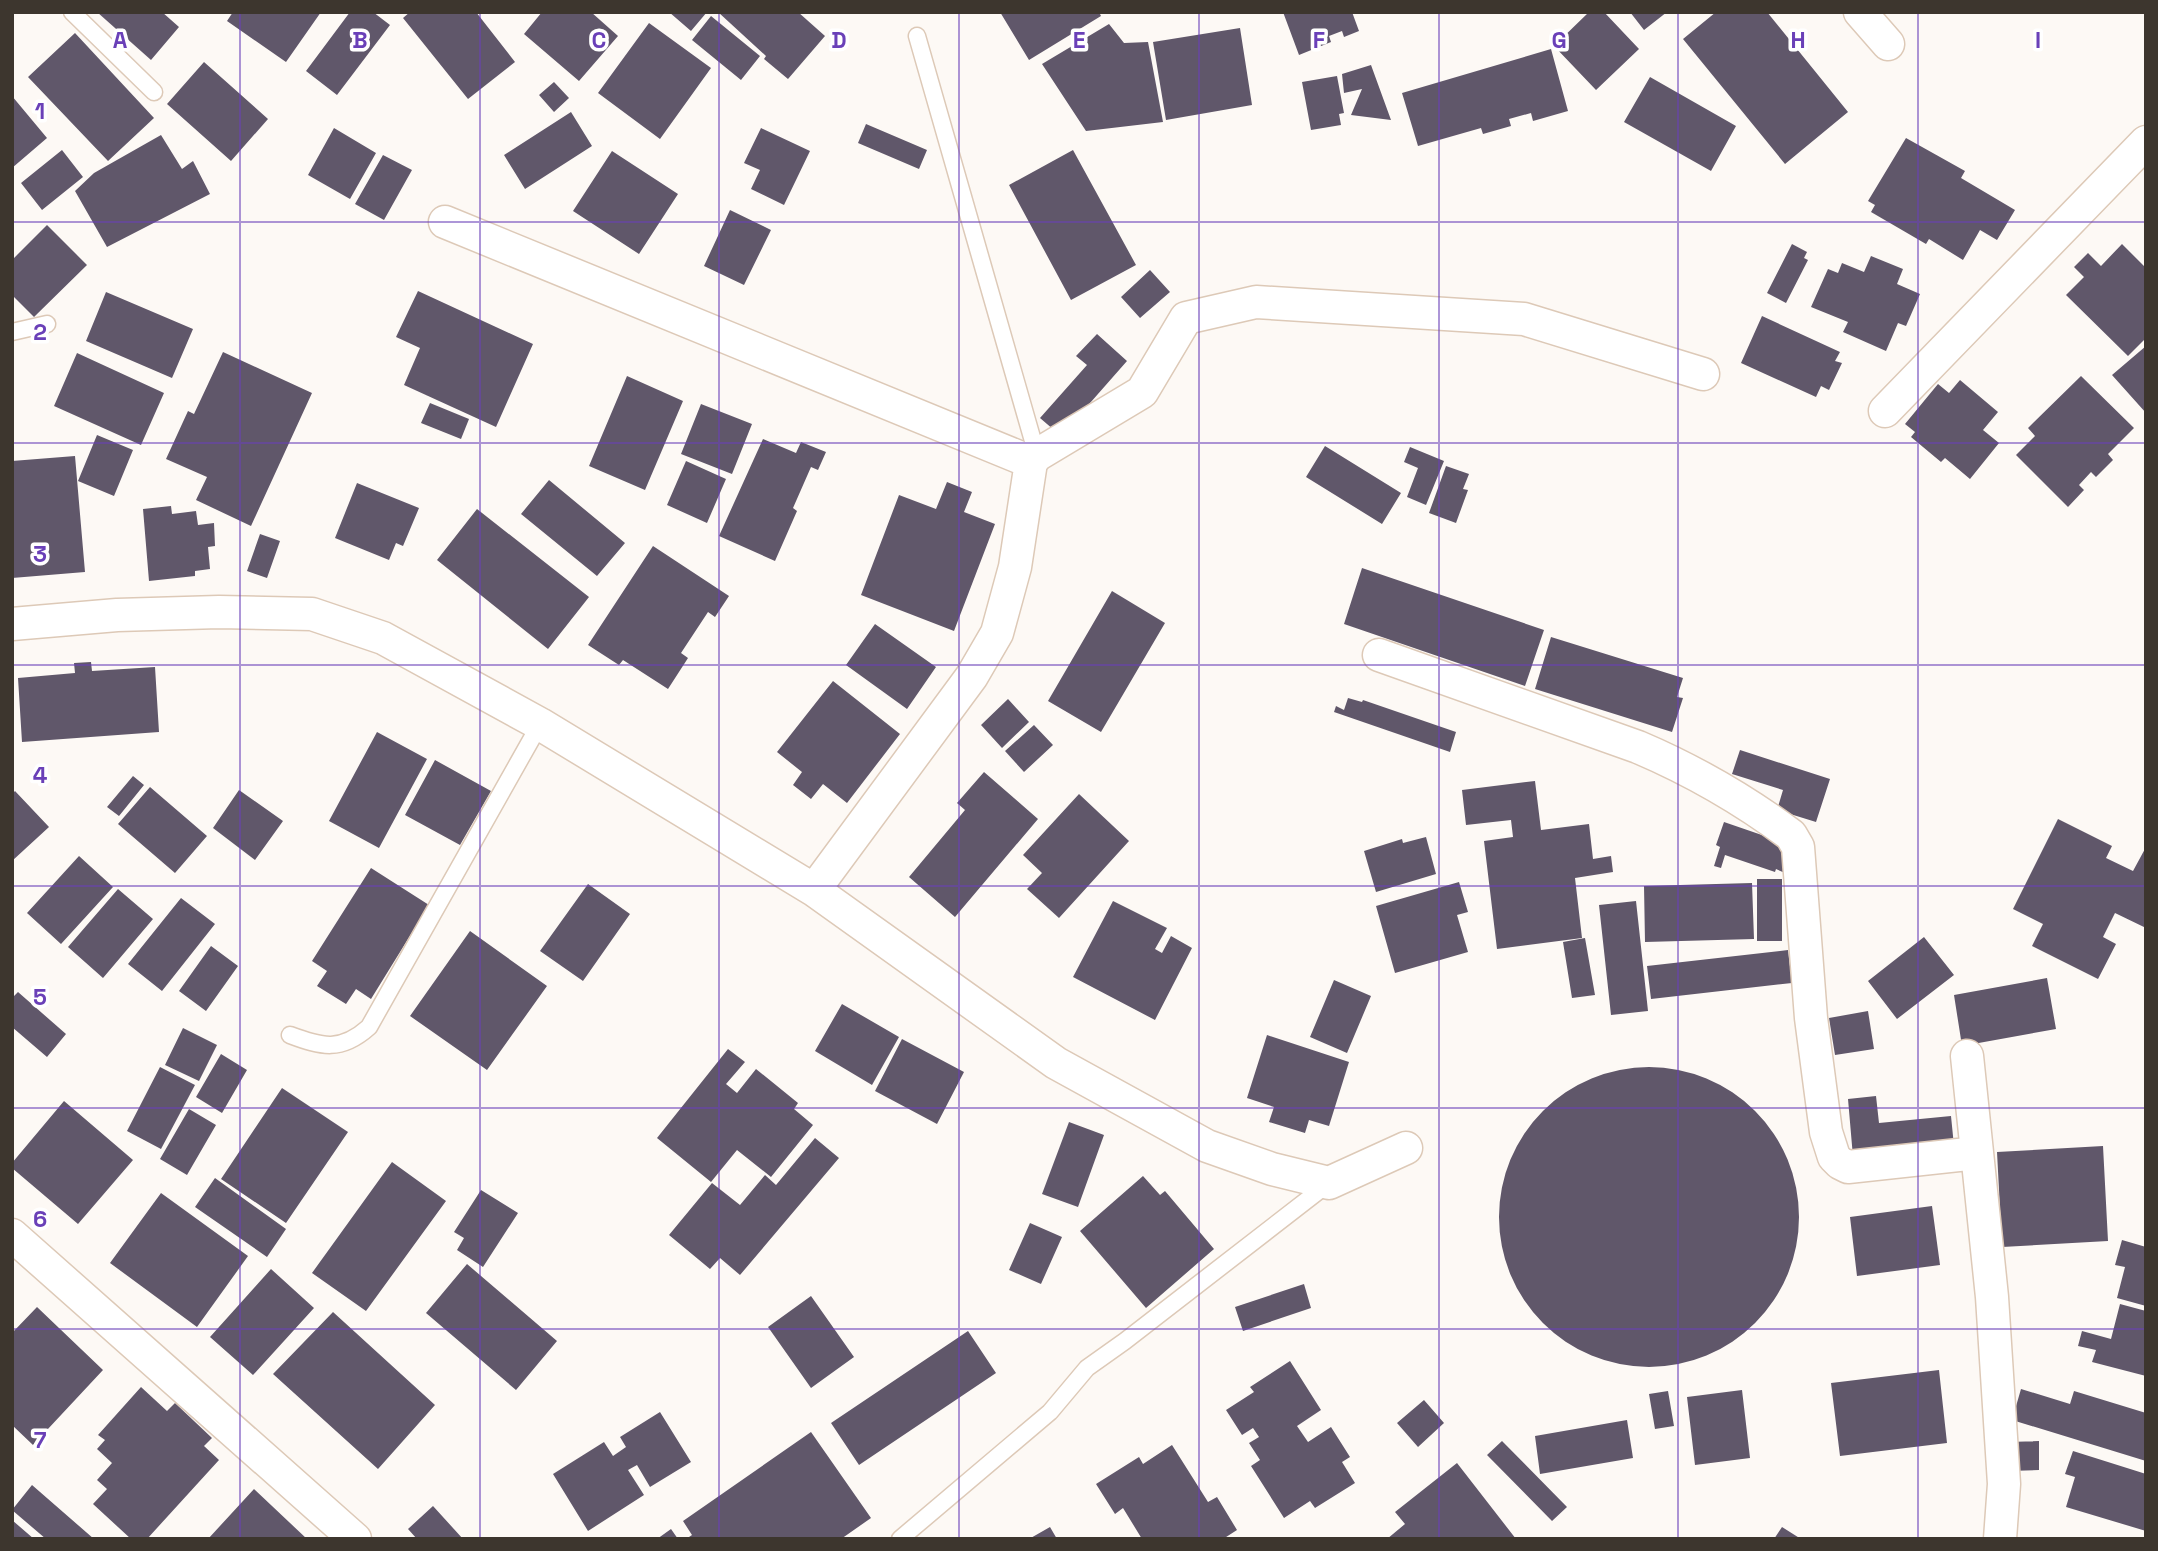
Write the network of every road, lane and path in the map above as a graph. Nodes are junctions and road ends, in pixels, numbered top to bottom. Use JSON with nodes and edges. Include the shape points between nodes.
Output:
{"nodes":[{"id":1,"x":72,"y":12,"type":"edge"},
{"id":2,"x":1860,"y":12,"type":"edge"},
{"id":3,"x":917,"y":36,"type":"dead end"},
{"id":4,"x":1888,"y":44,"type":"dead end"},
{"id":5,"x":154,"y":92,"type":"dead end"},
{"id":6,"x":2146,"y":142,"type":"edge"},
{"id":7,"x":445,"y":222,"type":"dead end"},
{"id":8,"x":47,"y":324,"type":"dead end"},
{"id":9,"x":12,"y":332,"type":"edge"},
{"id":10,"x":1703,"y":373,"type":"dead end"},
{"id":11,"x":1885,"y":411,"type":"dead end"},
{"id":12,"x":1034,"y":459,"type":"junction"},
{"id":13,"x":12,"y":624,"type":"edge"},
{"id":14,"x":1378,"y":655,"type":"dead end"},
{"id":15,"x":540,"y":724,"type":"junction"},
{"id":16,"x":814,"y":890,"type":"junction"},
{"id":17,"x":290,"y":1035,"type":"dead end"},
{"id":18,"x":1967,"y":1056,"type":"dead end"},
{"id":19,"x":1406,"y":1149,"type":"dead end"},
{"id":20,"x":1977,"y":1153,"type":"junction"},
{"id":21,"x":1329,"y":1183,"type":"junction"},
{"id":22,"x":12,"y":1235,"type":"edge"},
{"id":23,"x":355,"y":1539,"type":"edge"},
{"id":24,"x":900,"y":1539,"type":"edge"},
{"id":25,"x":2000,"y":1539,"type":"edge"}],
"edges":[{"from":1,"to":5,"type":"lane"},
{"from":2,"to":4,"type":"street"},
{"from":3,"to":12,"type":"lane"},
{"from":6,"to":11,"type":"street"},
{"from":7,"to":12,"type":"street"},
{"from":8,"to":9,"type":"lane"},
{"from":10,"to":12,"type":"street","via":[[1524,319],[1256,302],[1186,318],[1142,392]]},
{"from":12,"to":16,"type":"street","via":[[1015,567],[997,633],[972,676]]},
{"from":13,"to":15,"type":"street","via":[[129,615],[312,614],[383,638]]},
{"from":14,"to":20,"type":"street","via":[[1659,755],[1688,768],[1791,835],[1798,847],[1811,1018],[1826,1132],[1834,1157],[1848,1167]]},
{"from":15,"to":16,"type":"street"},
{"from":15,"to":17,"type":"lane","via":[[369,1027],[338,1045],[317,1045]]},
{"from":16,"to":21,"type":"street","via":[[1056,1063],[1207,1146]]},
{"from":18,"to":20,"type":"street"},
{"from":19,"to":21,"type":"street"},
{"from":20,"to":25,"type":"street","via":[[2004,1484]]},
{"from":21,"to":24,"type":"lane","via":[[1087,1368],[1050,1412]]},
{"from":22,"to":23,"type":"street"}]}
